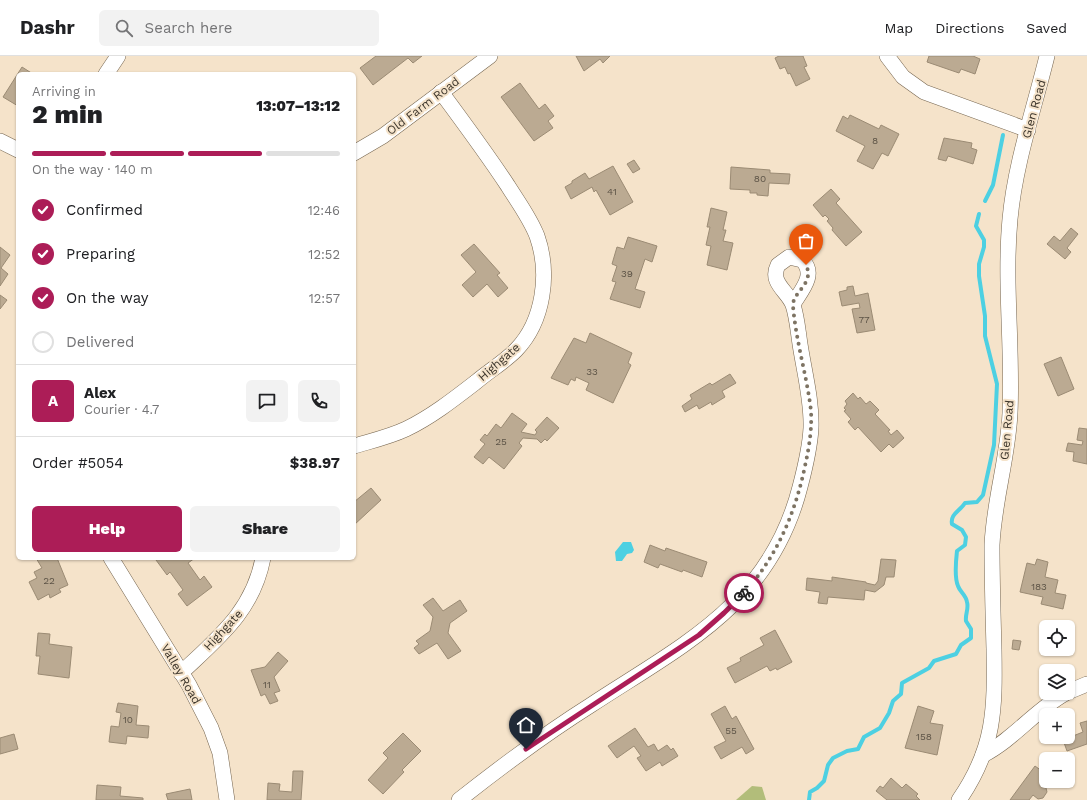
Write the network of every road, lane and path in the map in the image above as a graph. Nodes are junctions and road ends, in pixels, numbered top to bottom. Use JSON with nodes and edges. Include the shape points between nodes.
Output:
{"nodes":[{"id":1,"x":118,"y":56,"type":"edge"},
{"id":2,"x":490,"y":56,"type":"edge"},
{"id":3,"x":887,"y":56,"type":"edge"},
{"id":4,"x":1047,"y":56,"type":"edge"},
{"id":5,"x":107,"y":72,"type":"edge"},
{"id":6,"x":441,"y":92,"type":"junction"},
{"id":7,"x":1028,"y":130,"type":"junction"},
{"id":8,"x":0,"y":141,"type":"edge"},
{"id":9,"x":16,"y":149,"type":"edge"},
{"id":10,"x":356,"y":152,"type":"edge"},
{"id":11,"x":793,"y":304,"type":"dead end"},
{"id":12,"x":356,"y":445,"type":"edge"},
{"id":13,"x":112,"y":560,"type":"edge"},
{"id":14,"x":262,"y":560,"type":"edge"},
{"id":15,"x":181,"y":673,"type":"junction"},
{"id":16,"x":1087,"y":684,"type":"edge"},
{"id":17,"x":1075,"y":689,"type":"edge"},
{"id":18,"x":1056,"y":700,"type":"edge"},
{"id":19,"x":983,"y":755,"type":"junction"},
{"id":20,"x":227,"y":800,"type":"edge"},
{"id":21,"x":459,"y":800,"type":"edge"},
{"id":22,"x":959,"y":800,"type":"edge"}],
"edges":[{"from":1,"to":5,"type":"street"},
{"from":2,"to":6,"type":"street","name":"Old Farm Road"},
{"from":3,"to":7,"type":"street","via":[[903,77],[924,92]]},
{"from":4,"to":7,"type":"street","name":"Glen Road"},
{"from":6,"to":10,"type":"street","name":"Old Farm Road","via":[[378,140]]},
{"from":6,"to":12,"type":"street","name":"Highgate","via":[[488,157],[535,231],[543,268],[539,310],[527,335],[515,351],[456,397],[406,429]]},
{"from":7,"to":19,"type":"street","name":"Glen Road","via":[[1009,226],[1010,412],[1004,472],[993,529],[994,703],[991,729]]},
{"from":8,"to":9,"type":"street"},
{"from":11,"to":21,"type":"street","via":[[810,404],[811,430],[805,467],[792,512],[768,563],[732,606],[699,635],[556,728]]},
{"from":13,"to":15,"type":"street","name":"Valley Road"},
{"from":14,"to":15,"type":"street","name":"Highgate","via":[[254,589],[239,616]]},
{"from":15,"to":20,"type":"street","name":"Valley Road","via":[[218,745]]},
{"from":16,"to":17,"type":"street"},
{"from":18,"to":19,"type":"street","via":[[1005,742]]},
{"from":19,"to":22,"type":"street","name":"Glen Road"}]}
